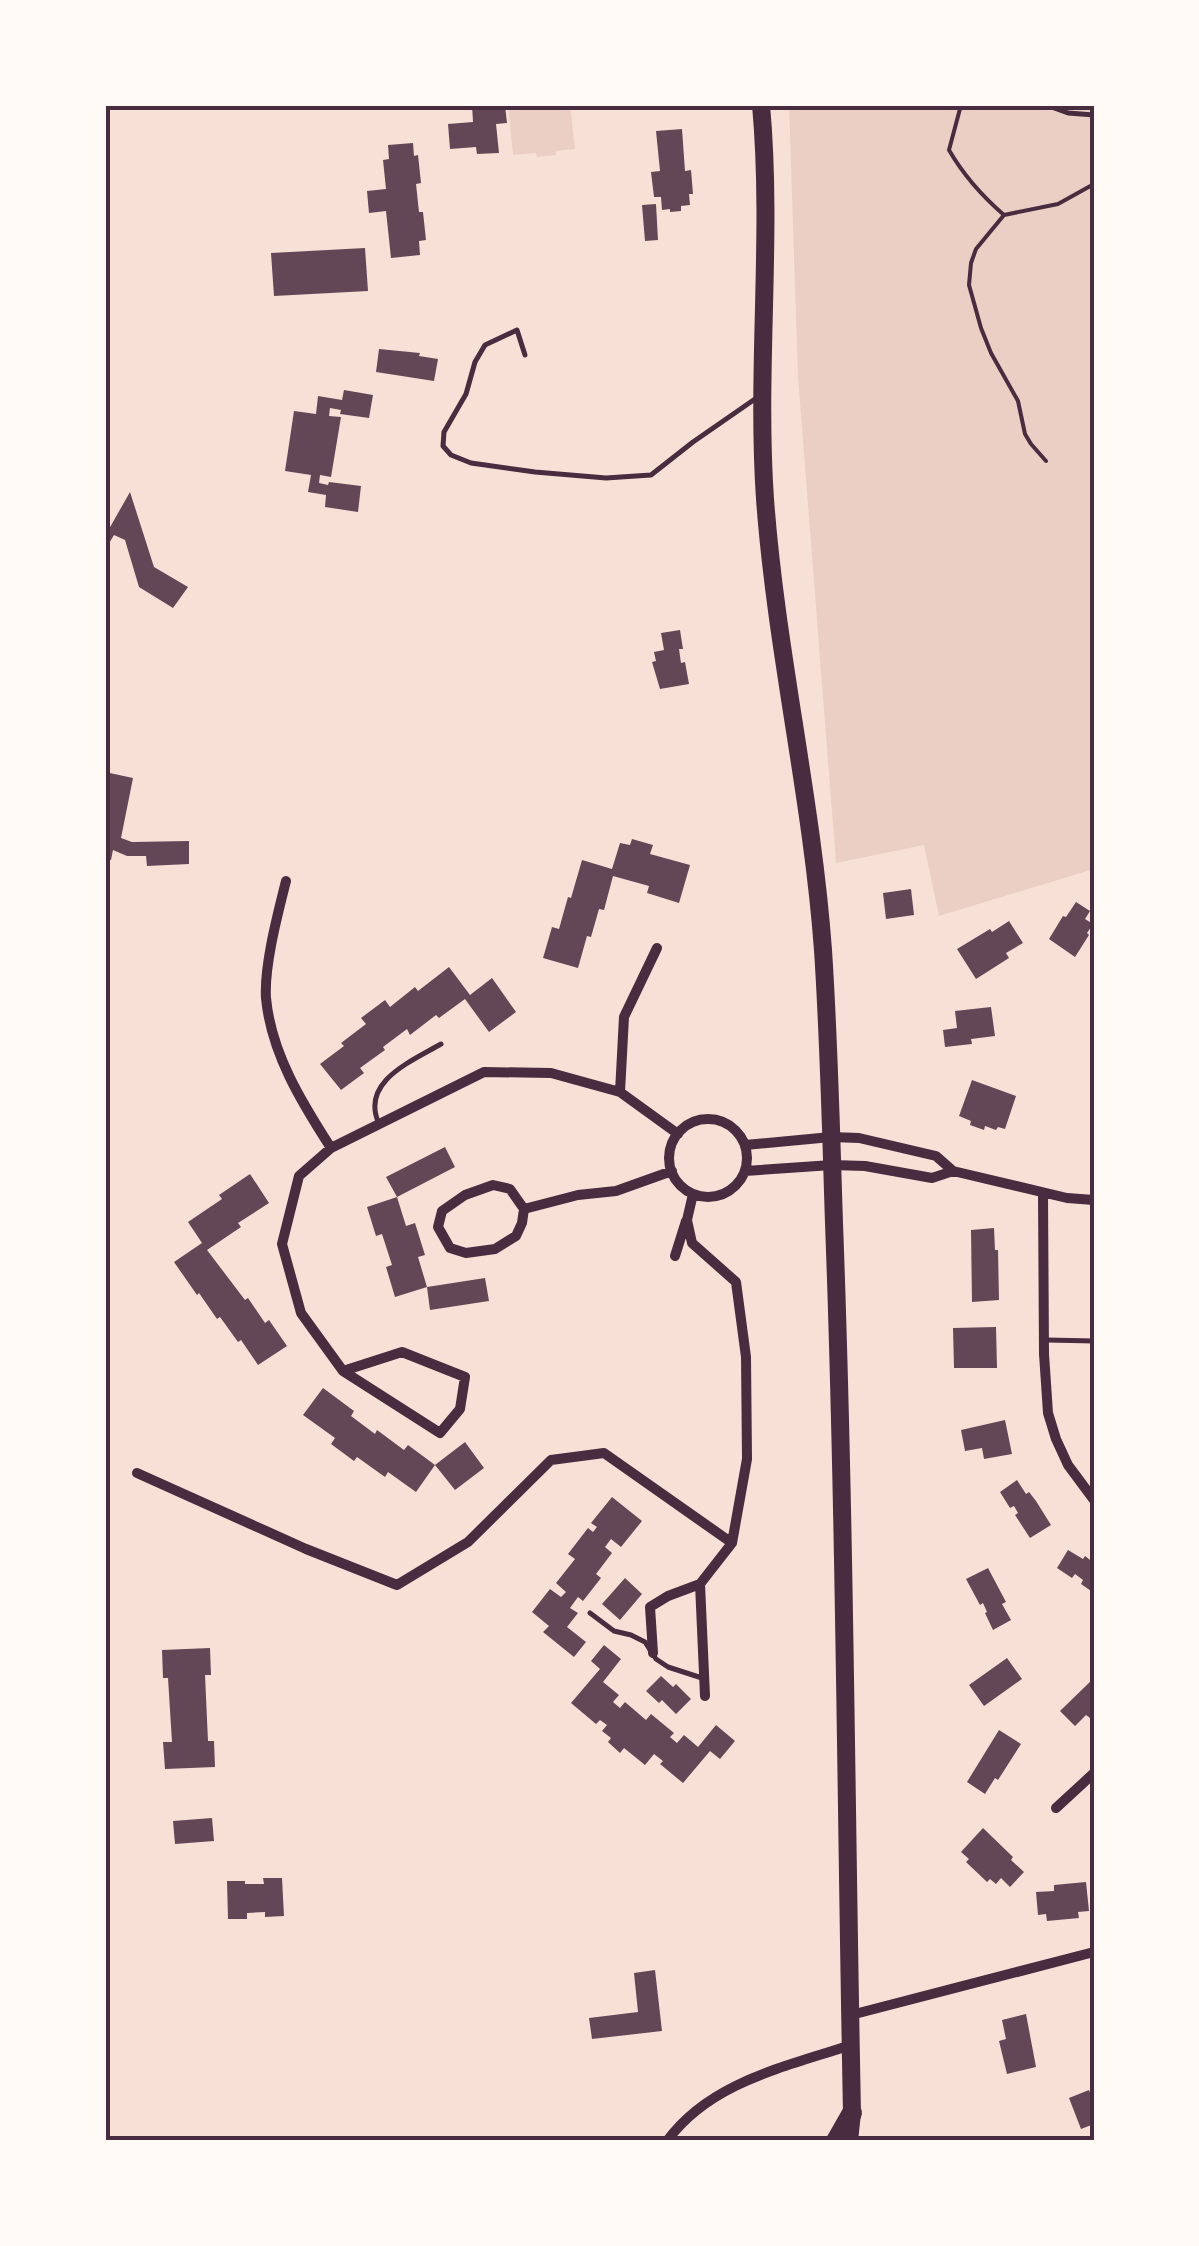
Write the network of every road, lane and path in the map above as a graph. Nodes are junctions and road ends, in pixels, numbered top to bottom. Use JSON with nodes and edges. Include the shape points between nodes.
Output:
{"nodes":[{"id":1,"x":762,"y":105,"type":"edge"},
{"id":2,"x":961,"y":105,"type":"edge"},
{"id":3,"x":1046,"y":105,"type":"edge"},
{"id":4,"x":1094,"y":115,"type":"edge"},
{"id":5,"x":1094,"y":184,"type":"edge"},
{"id":6,"x":1004,"y":215,"type":"junction"},
{"id":7,"x":524,"y":355,"type":"dead end"},
{"id":8,"x":763,"y":394,"type":"junction"},
{"id":9,"x":1046,"y":461,"type":"dead end"},
{"id":10,"x":286,"y":881,"type":"dead end"},
{"id":11,"x":658,"y":948,"type":"dead end"},
{"id":12,"x":440,"y":1044,"type":"dead end"},
{"id":13,"x":620,"y":1092,"type":"junction"},
{"id":14,"x":379,"y":1124,"type":"junction"},
{"id":15,"x":678,"y":1134,"type":"junction"},
{"id":16,"x":831,"y":1137,"type":"junction"},
{"id":17,"x":745,"y":1145,"type":"junction"},
{"id":18,"x":331,"y":1148,"type":"junction"},
{"id":19,"x":832,"y":1166,"type":"junction"},
{"id":20,"x":672,"y":1171,"type":"junction"},
{"id":21,"x":953,"y":1171,"type":"junction"},
{"id":22,"x":745,"y":1172,"type":"junction"},
{"id":23,"x":1043,"y":1193,"type":"junction"},
{"id":24,"x":693,"y":1194,"type":"junction"},
{"id":25,"x":1094,"y":1200,"type":"edge"},
{"id":26,"x":524,"y":1209,"type":"junction"},
{"id":27,"x":686,"y":1220,"type":"junction"},
{"id":28,"x":675,"y":1256,"type":"dead end"},
{"id":29,"x":1044,"y":1340,"type":"junction"},
{"id":30,"x":1094,"y":1341,"type":"edge"},
{"id":31,"x":342,"y":1372,"type":"junction"},
{"id":32,"x":137,"y":1472,"type":"dead end"},
{"id":33,"x":1094,"y":1500,"type":"edge"},
{"id":34,"x":732,"y":1544,"type":"junction"},
{"id":35,"x":700,"y":1584,"type":"junction"},
{"id":36,"x":590,"y":1613,"type":"dead end"},
{"id":37,"x":652,"y":1654,"type":"junction"},
{"id":38,"x":705,"y":1679,"type":"junction"},
{"id":39,"x":705,"y":1696,"type":"dead end"},
{"id":40,"x":1094,"y":1773,"type":"edge"},
{"id":41,"x":1056,"y":1808,"type":"dead end"},
{"id":42,"x":1094,"y":1952,"type":"edge"},
{"id":43,"x":851,"y":2015,"type":"junction"},
{"id":44,"x":851,"y":2045,"type":"junction"},
{"id":45,"x":852,"y":2113,"type":"junction"},
{"id":46,"x":667,"y":2141,"type":"edge"},
{"id":47,"x":836,"y":2141,"type":"edge"},
{"id":48,"x":848,"y":2141,"type":"edge"},
{"id":49,"x":858,"y":2141,"type":"edge"}],
"edges":[{"from":1,"to":8,"type":"main road"},
{"from":2,"to":6,"type":"path","via":[[950,150],[960,170]]},
{"from":3,"to":4,"type":"lane"},
{"from":5,"to":6,"type":"path","via":[[1058,204]]},
{"from":6,"to":9,"type":"path","via":[[976,249],[970,285],[1025,434]]},
{"from":7,"to":8,"type":"lane","via":[[517,330],[485,345],[444,432],[442,446],[451,455],[534,472],[651,475]]},
{"from":8,"to":16,"type":"main road","via":[[770,554],[822,944]]},
{"from":10,"to":18,"type":"street","via":[[266,993],[270,1020],[279,1053]]},
{"from":11,"to":13,"type":"street","via":[[624,1017]]},
{"from":12,"to":14,"type":"lane","via":[[381,1085],[373,1111]]},
{"from":13,"to":14,"type":"street","via":[[551,1073],[484,1072]]},
{"from":13,"to":15,"type":"street"},
{"from":14,"to":18,"type":"street"},
{"from":15,"to":17,"type":"street","via":[[712,1120],[736,1131]]},
{"from":15,"to":20,"type":"street","via":[[669,1156]]},
{"from":16,"to":17,"type":"street"},
{"from":16,"to":19,"type":"main road"},
{"from":16,"to":21,"type":"street","via":[[936,1156]]},
{"from":17,"to":22,"type":"street"},
{"from":18,"to":31,"type":"street","via":[[300,1176],[282,1244],[302,1313]]},
{"from":19,"to":21,"type":"street","via":[[932,1178]]},
{"from":19,"to":22,"type":"street"},
{"from":19,"to":43,"type":"main road"},
{"from":20,"to":24,"type":"street"},
{"from":20,"to":26,"type":"street","via":[[616,1191]]},
{"from":21,"to":23,"type":"street"},
{"from":22,"to":24,"type":"street","via":[[730,1191]]},
{"from":23,"to":25,"type":"street"},
{"from":23,"to":29,"type":"street"},
{"from":24,"to":27,"type":"street"},
{"from":26,"to":26,"type":"street","via":[[510,1189],[492,1185],[442,1211],[438,1226],[450,1248],[495,1248],[516,1236]]},
{"from":27,"to":28,"type":"street"},
{"from":27,"to":34,"type":"street","via":[[692,1242],[736,1282],[746,1357],[747,1459]]},
{"from":29,"to":30,"type":"lane"},
{"from":29,"to":33,"type":"street","via":[[1056,1439]]},
{"from":31,"to":31,"type":"street","via":[[440,1433],[460,1409],[465,1377],[402,1352]]},
{"from":32,"to":34,"type":"street","via":[[397,1585],[468,1542],[551,1460],[604,1453]]},
{"from":34,"to":35,"type":"street"},
{"from":35,"to":37,"type":"street","via":[[650,1607]]},
{"from":35,"to":38,"type":"street"},
{"from":36,"to":37,"type":"lane","via":[[645,1642]]},
{"from":37,"to":38,"type":"lane"},
{"from":38,"to":39,"type":"street"},
{"from":40,"to":41,"type":"street"},
{"from":42,"to":43,"type":"street"},
{"from":43,"to":44,"type":"main road"},
{"from":44,"to":45,"type":"main road"},
{"from":44,"to":46,"type":"street","via":[[717,2094]]},
{"from":45,"to":47,"type":"highway"},
{"from":45,"to":48,"type":"main road"},
{"from":45,"to":49,"type":"main road"}]}
